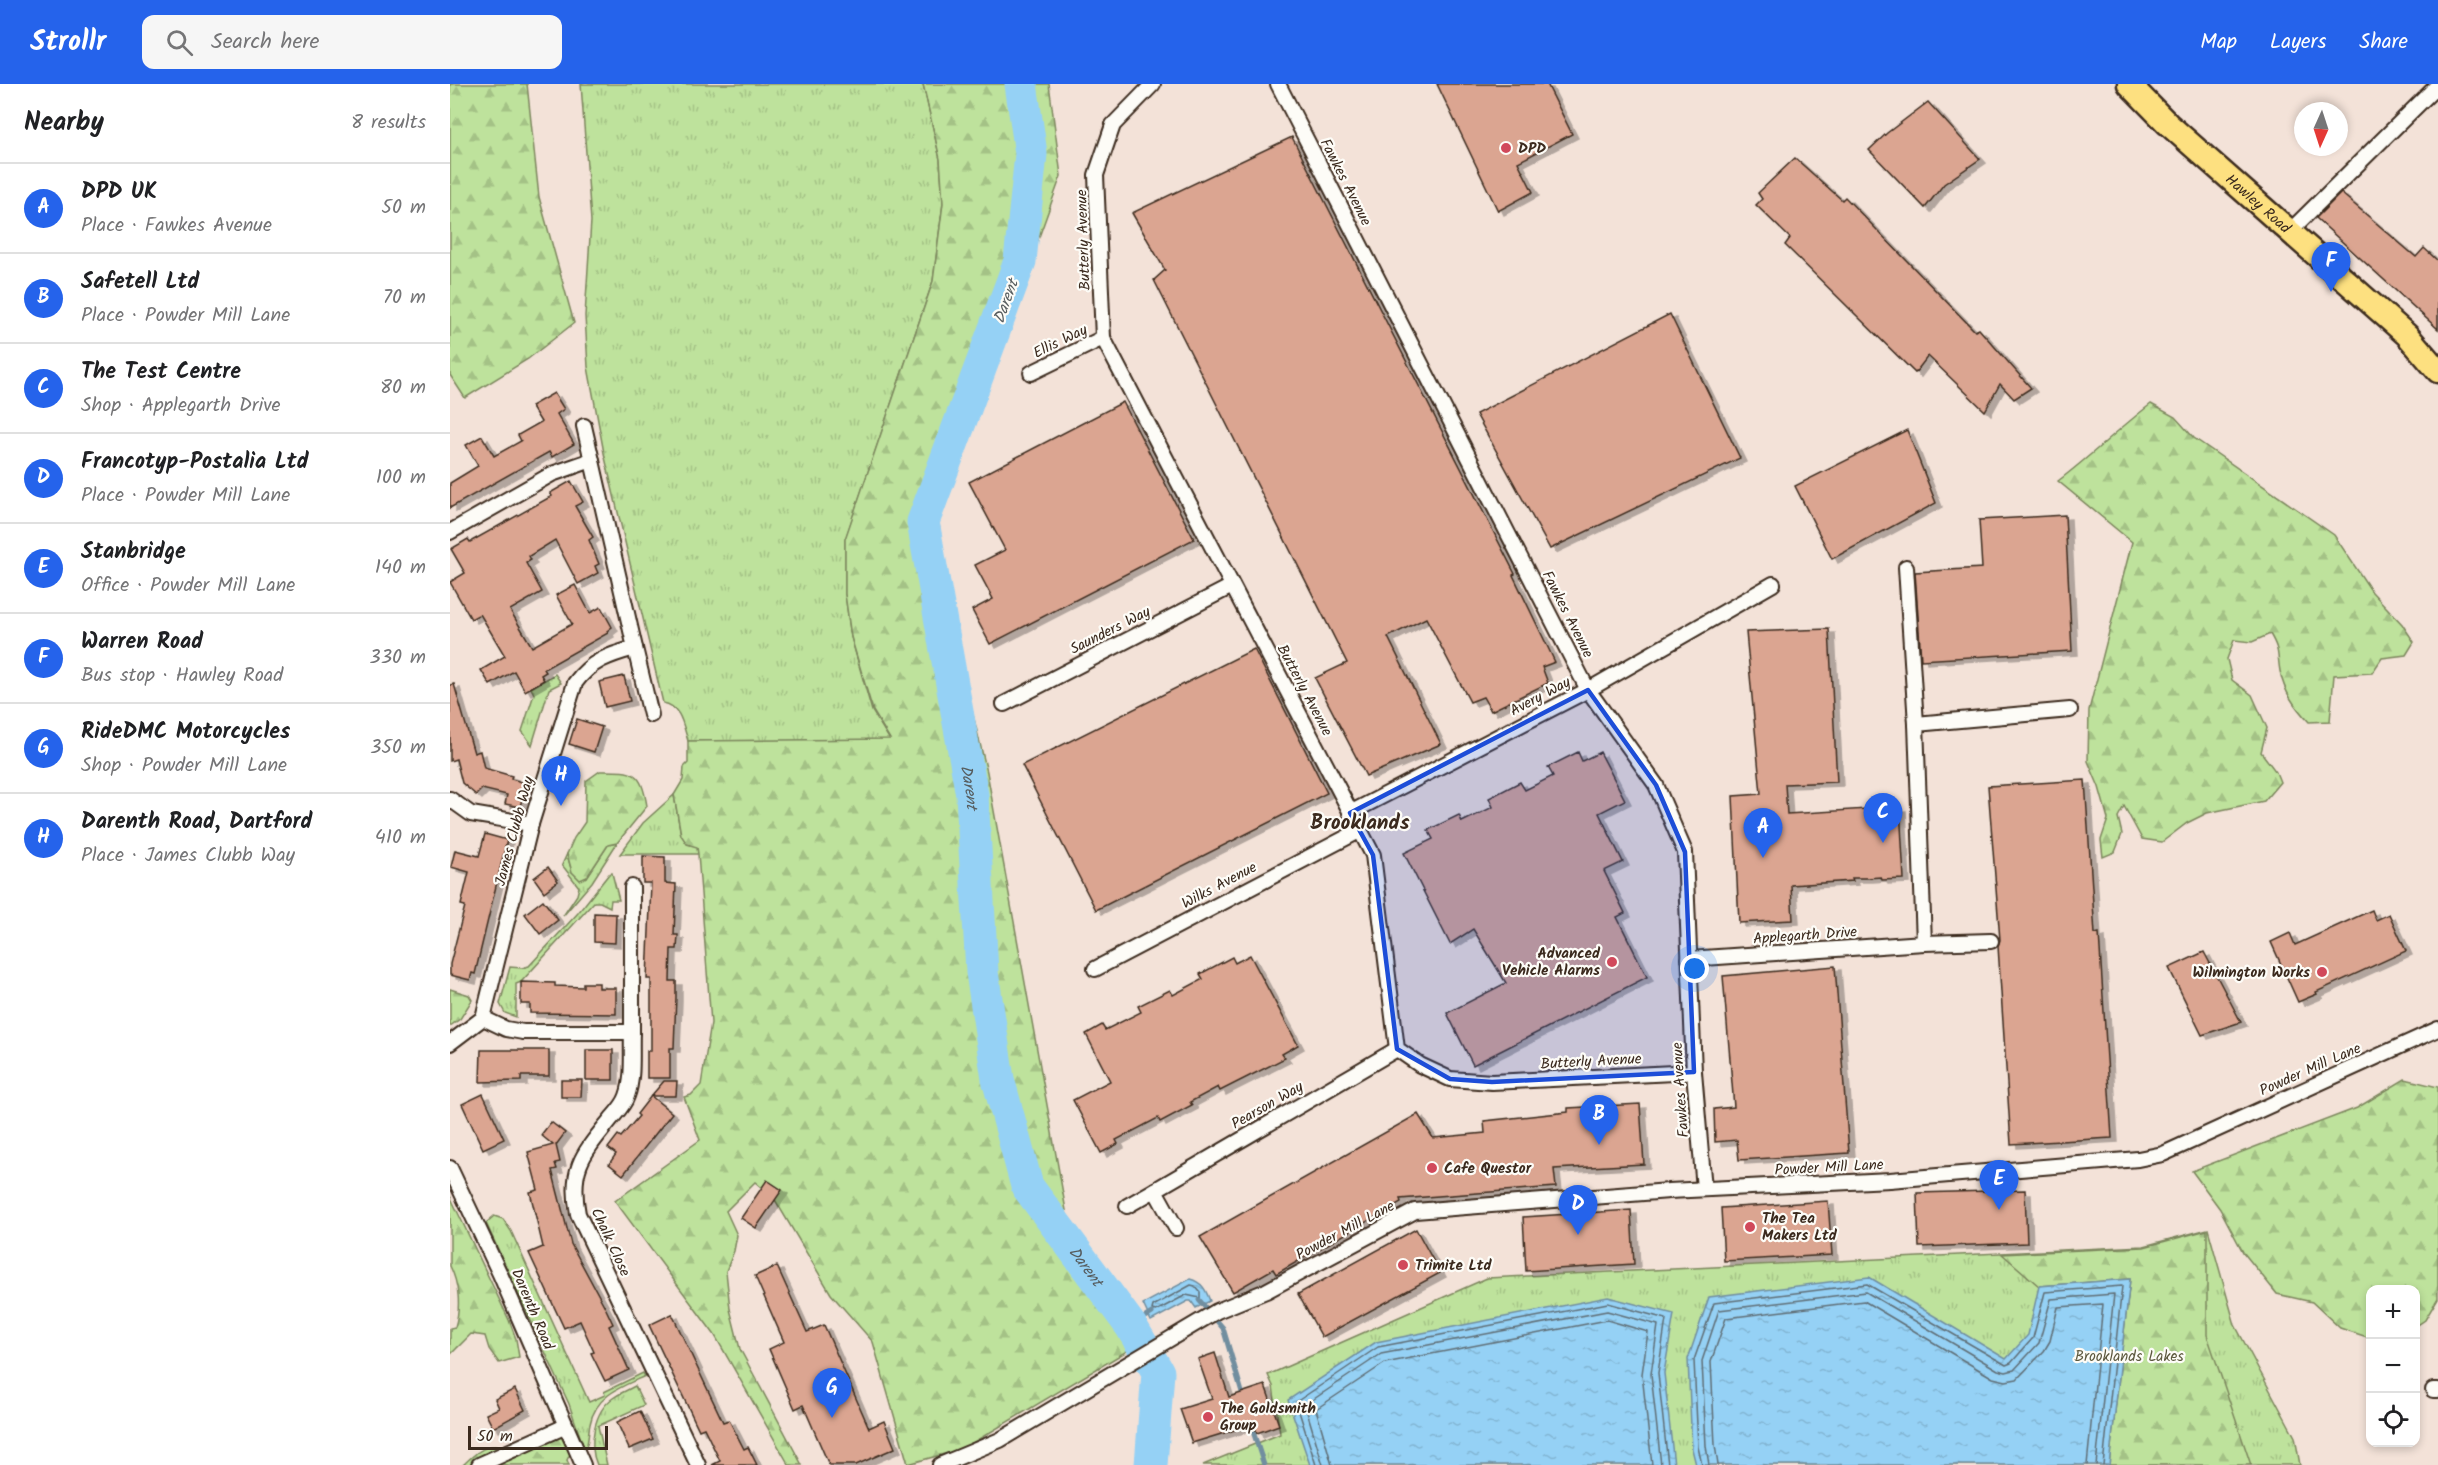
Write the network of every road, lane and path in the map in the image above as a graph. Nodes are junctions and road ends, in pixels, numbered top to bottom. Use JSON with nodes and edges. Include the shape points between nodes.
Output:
{"nodes":[{"id":1,"x":1154,"y":84,"type":"edge"},
{"id":2,"x":1278,"y":84,"type":"edge"},
{"id":3,"x":2129,"y":84,"type":"edge"},
{"id":4,"x":2438,"y":85,"type":"edge"},
{"id":5,"x":2290,"y":231,"type":"junction"},
{"id":6,"x":1103,"y":338,"type":"junction"},
{"id":7,"x":2438,"y":371,"type":"edge"},
{"id":8,"x":1031,"y":373,"type":"dead end"},
{"id":9,"x":584,"y":426,"type":"dead end"},
{"id":10,"x":592,"y":460,"type":"junction"},
{"id":11,"x":450,"y":532,"type":"edge"},
{"id":12,"x":1906,"y":567,"type":"dead end"},
{"id":13,"x":1773,"y":584,"type":"dead end"},
{"id":14,"x":1232,"y":586,"type":"junction"},
{"id":15,"x":635,"y":648,"type":"junction"},
{"id":16,"x":1588,"y":690,"type":"junction"},
{"id":17,"x":1004,"y":704,"type":"dead end"},
{"id":18,"x":2070,"y":710,"type":"dead end"},
{"id":19,"x":651,"y":715,"type":"dead end"},
{"id":20,"x":1916,"y":724,"type":"junction"},
{"id":21,"x":450,"y":800,"type":"edge"},
{"id":22,"x":1350,"y":813,"type":"junction"},
{"id":23,"x":531,"y":824,"type":"junction"},
{"id":24,"x":1359,"y":831,"type":"junction"},
{"id":25,"x":632,"y":887,"type":"dead end"},
{"id":26,"x":1991,"y":941,"type":"dead end"},
{"id":27,"x":1924,"y":943,"type":"junction"},
{"id":28,"x":1689,"y":959,"type":"junction"},
{"id":29,"x":1095,"y":969,"type":"dead end"},
{"id":30,"x":483,"y":1018,"type":"junction"},
{"id":31,"x":2438,"y":1029,"type":"edge"},
{"id":32,"x":632,"y":1032,"type":"junction"},
{"id":33,"x":450,"y":1043,"type":"edge"},
{"id":34,"x":1397,"y":1049,"type":"junction"},
{"id":35,"x":1694,"y":1072,"type":"junction"},
{"id":36,"x":450,"y":1168,"type":"edge"},
{"id":37,"x":1704,"y":1189,"type":"junction"},
{"id":38,"x":1155,"y":1190,"type":"junction"},
{"id":39,"x":1126,"y":1206,"type":"dead end"},
{"id":40,"x":1176,"y":1228,"type":"dead end"},
{"id":41,"x":566,"y":1426,"type":"junction"},
{"id":42,"x":479,"y":1465,"type":"edge"},
{"id":43,"x":583,"y":1465,"type":"edge"},
{"id":44,"x":698,"y":1465,"type":"edge"},
{"id":45,"x":940,"y":1465,"type":"edge"}],
"edges":[{"from":1,"to":6,"type":"street","name":"Butterly Avenue","via":[[1113,124],[1096,176]]},
{"from":2,"to":16,"type":"street","name":"Fawkes Avenue"},
{"from":3,"to":5,"type":"main road","name":"Hawley Road","via":[[2168,124]]},
{"from":4,"to":5,"type":"street"},
{"from":5,"to":7,"type":"main road","name":"Hawley Road","via":[[2407,335]]},
{"from":6,"to":8,"type":"street","name":"Ellis Way"},
{"from":6,"to":14,"type":"street","name":"Butterly Avenue"},
{"from":9,"to":10,"type":"street"},
{"from":10,"to":11,"type":"street","via":[[552,474]]},
{"from":10,"to":15,"type":"street"},
{"from":12,"to":20,"type":"street"},
{"from":13,"to":16,"type":"street","name":"Avery Way"},
{"from":14,"to":17,"type":"street","name":"Saunders Way"},
{"from":14,"to":22,"type":"street","name":"Butterly Avenue"},
{"from":15,"to":19,"type":"street"},
{"from":15,"to":23,"type":"street","name":"James Clubb Way","via":[[599,659],[575,683]]},
{"from":16,"to":22,"type":"street","name":"Avery Way"},
{"from":16,"to":28,"type":"street","name":"Fawkes Avenue","via":[[1656,785],[1685,852]]},
{"from":18,"to":20,"type":"street"},
{"from":20,"to":27,"type":"street"},
{"from":21,"to":23,"type":"street","via":[[471,814]]},
{"from":22,"to":24,"type":"street","name":"Butterly Avenue"},
{"from":23,"to":30,"type":"street","name":"James Clubb Way"},
{"from":24,"to":29,"type":"street","name":"Wilks Avenue"},
{"from":24,"to":34,"type":"street","name":"Butterly Avenue","via":[[1373,855]]},
{"from":25,"to":32,"type":"street","name":"Chalk Close"},
{"from":26,"to":27,"type":"street","name":"Applegarth Drive"},
{"from":27,"to":28,"type":"street","name":"Applegarth Drive"},
{"from":28,"to":35,"type":"street","name":"Fawkes Avenue"},
{"from":30,"to":32,"type":"street","via":[[523,1032]]},
{"from":30,"to":33,"type":"street"},
{"from":31,"to":37,"type":"street","name":"Powder Mill Lane","via":[[2163,1154],[1890,1180]]},
{"from":32,"to":44,"type":"street","name":"Chalk Close","via":[[626,1098],[586,1150],[574,1193],[578,1214]]},
{"from":34,"to":35,"type":"street","name":"Butterly Avenue","via":[[1450,1079],[1492,1082]]},
{"from":34,"to":38,"type":"street","name":"Pearson Way"},
{"from":35,"to":37,"type":"street","name":"Fawkes Avenue"},
{"from":36,"to":41,"type":"street","name":"Darenth Road"},
{"from":37,"to":45,"type":"street","name":"Powder Mill Lane","via":[[1415,1211],[1266,1291],[1212,1314],[1000,1440]]},
{"from":38,"to":39,"type":"street","name":"Pearson Way"},
{"from":38,"to":40,"type":"street"},
{"from":41,"to":42,"type":"street"},
{"from":41,"to":43,"type":"street","name":"Darenth Road"}]}
